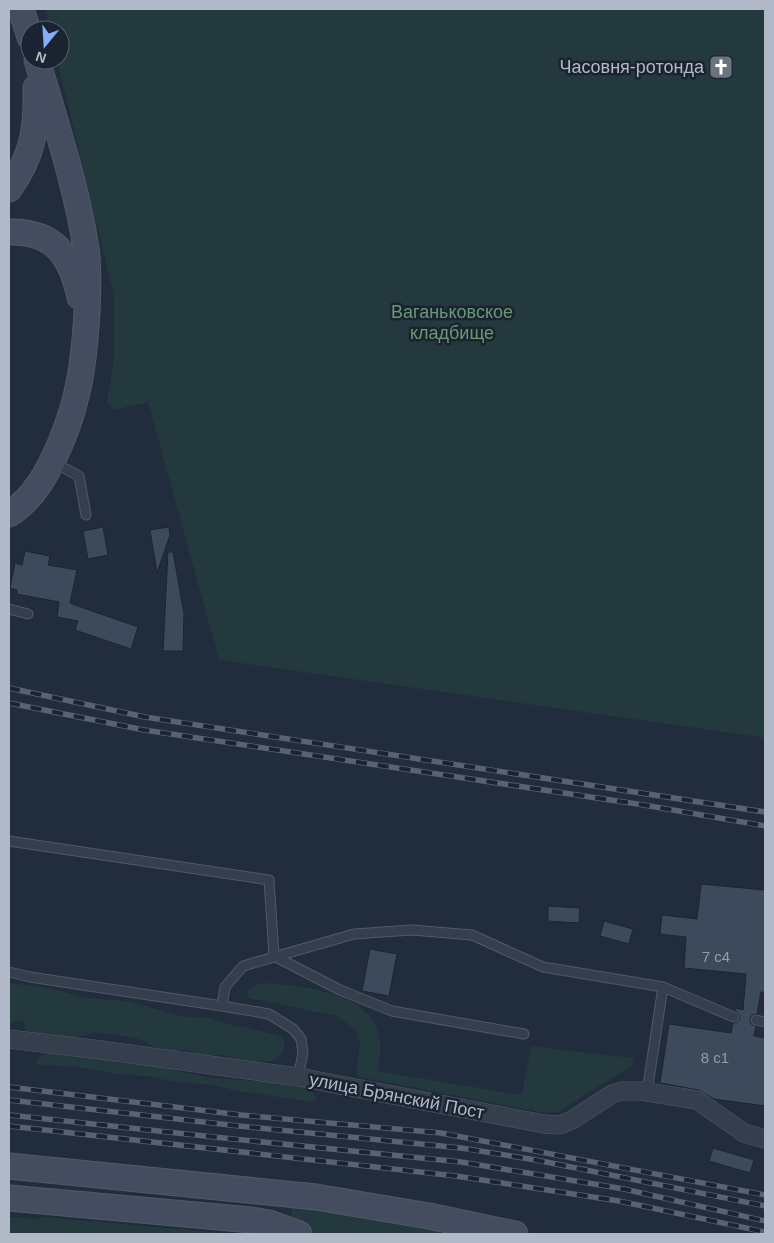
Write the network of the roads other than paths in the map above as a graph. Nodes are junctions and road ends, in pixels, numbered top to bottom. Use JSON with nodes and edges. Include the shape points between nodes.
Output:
{"nodes":[{"id":1,"x":37,"y":70,"type":"edge"},
{"id":2,"x":40,"y":70,"type":"edge"},
{"id":3,"x":9,"y":189,"type":"edge"},
{"id":4,"x":9,"y":232,"type":"edge"},
{"id":5,"x":86,"y":327,"type":"junction"},
{"id":6,"x":53,"y":462,"type":"junction"},
{"id":7,"x":9,"y":514,"type":"edge"},
{"id":8,"x":86,"y":514,"type":"dead end"},
{"id":9,"x":9,"y":609,"type":"edge"},
{"id":10,"x":28,"y":614,"type":"dead end"},
{"id":11,"x":9,"y":841,"type":"edge"},
{"id":12,"x":274,"y":956,"type":"junction"},
{"id":13,"x":9,"y":972,"type":"edge"},
{"id":14,"x":663,"y":987,"type":"junction"},
{"id":15,"x":222,"y":1006,"type":"junction"},
{"id":16,"x":734,"y":1017,"type":"dead end"},
{"id":17,"x":524,"y":1034,"type":"dead end"},
{"id":18,"x":9,"y":1039,"type":"edge"},
{"id":19,"x":298,"y":1077,"type":"junction"},
{"id":20,"x":647,"y":1092,"type":"junction"},
{"id":21,"x":765,"y":1139,"type":"edge"},
{"id":22,"x":9,"y":1166,"type":"edge"},
{"id":23,"x":9,"y":1198,"type":"edge"},
{"id":24,"x":298,"y":1234,"type":"edge"},
{"id":25,"x":515,"y":1234,"type":"edge"}],
"edges":[{"from":1,"to":3,"type":"main road","via":[[36,126],[28,155]]},
{"from":2,"to":5,"type":"main road","via":[[76,198],[86,249]]},
{"from":4,"to":5,"type":"main road","via":[[56,244],[71,266]]},
{"from":5,"to":6,"type":"main road","via":[[78,394]]},
{"from":6,"to":7,"type":"main road","via":[[29,498]]},
{"from":6,"to":8,"type":"lane","via":[[79,476]]},
{"from":9,"to":10,"type":"lane"},
{"from":11,"to":12,"type":"lane","via":[[269,880]]},
{"from":12,"to":14,"type":"lane","via":[[354,934],[412,930],[472,935],[543,967]]},
{"from":12,"to":15,"type":"lane","via":[[243,966],[225,987]]},
{"from":12,"to":17,"type":"lane","via":[[340,990],[392,1011]]},
{"from":13,"to":15,"type":"lane"},
{"from":14,"to":16,"type":"lane"},
{"from":14,"to":20,"type":"lane"},
{"from":15,"to":19,"type":"lane","via":[[270,1014],[292,1029],[301,1039],[303,1053]]},
{"from":18,"to":19,"type":"street","name":"улица Брянский Пост"},
{"from":19,"to":20,"type":"street","name":"улица Брянский Пост","via":[[560,1125],[612,1094]]},
{"from":20,"to":21,"type":"street","name":"улица Брянский Пост","via":[[697,1100],[744,1132]]},
{"from":22,"to":25,"type":"main road","via":[[316,1197]]},
{"from":23,"to":24,"type":"main road","via":[[251,1220]]}]}
